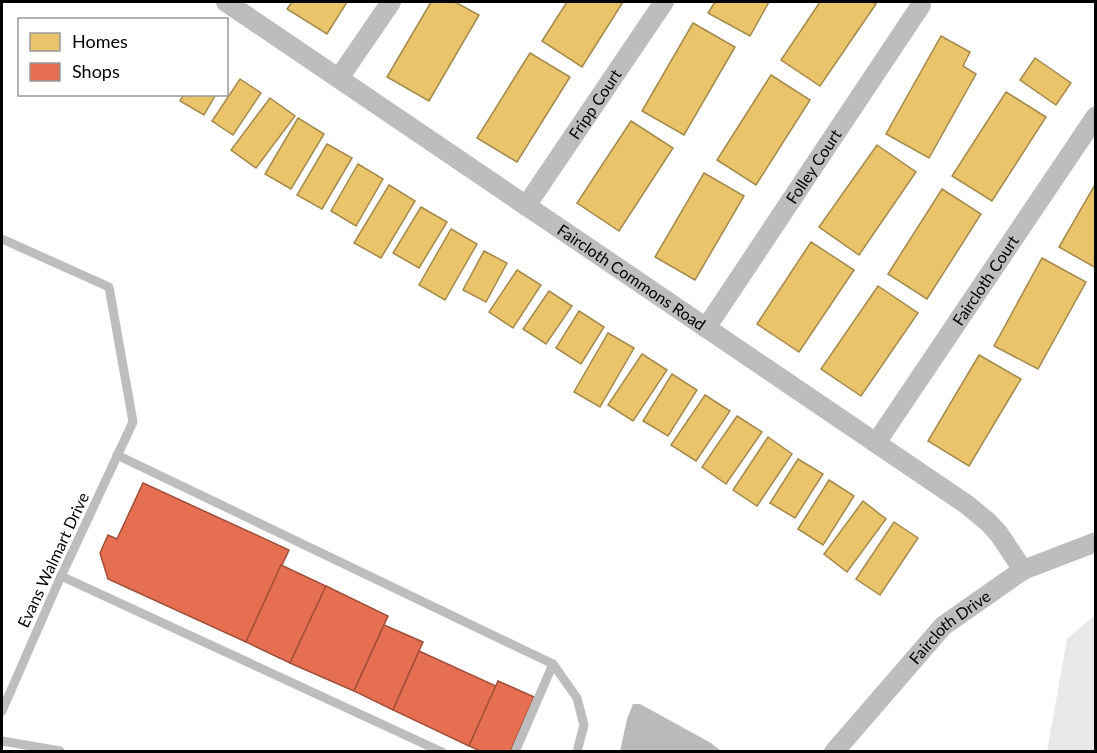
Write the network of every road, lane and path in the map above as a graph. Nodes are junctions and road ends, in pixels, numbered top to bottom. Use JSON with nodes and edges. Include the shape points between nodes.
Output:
{"nodes":[{"id":1,"x":226,"y":2,"type":"edge"},
{"id":2,"x":391,"y":2,"type":"edge"},
{"id":3,"x":664,"y":2,"type":"edge"},
{"id":4,"x":921,"y":5,"type":"dead end"},
{"id":5,"x":339,"y":78,"type":"junction"},
{"id":6,"x":1095,"y":116,"type":"edge"},
{"id":7,"x":526,"y":206,"type":"junction"},
{"id":8,"x":2,"y":239,"type":"edge"},
{"id":9,"x":706,"y":328,"type":"junction"},
{"id":10,"x":876,"y":443,"type":"junction"},
{"id":11,"x":117,"y":455,"type":"junction"},
{"id":12,"x":1095,"y":542,"type":"edge"},
{"id":13,"x":1023,"y":570,"type":"junction"},
{"id":14,"x":61,"y":576,"type":"junction"},
{"id":15,"x":553,"y":664,"type":"junction"},
{"id":16,"x":2,"y":711,"type":"edge"},
{"id":17,"x":2,"y":741,"type":"edge"},
{"id":18,"x":60,"y":751,"type":"edge"},
{"id":19,"x":442,"y":752,"type":"edge"},
{"id":20,"x":515,"y":752,"type":"edge"},
{"id":21,"x":577,"y":752,"type":"edge"},
{"id":22,"x":834,"y":752,"type":"edge"}],
"edges":[{"from":1,"to":5,"type":"street","name":"Faircloth Commons Road"},
{"from":2,"to":5,"type":"street"},
{"from":3,"to":7,"type":"street","name":"Fripp Court"},
{"from":4,"to":9,"type":"street","name":"Folley Court"},
{"from":5,"to":7,"type":"street","name":"Faircloth Commons Road"},
{"from":6,"to":10,"type":"street","name":"Faircloth Court"},
{"from":7,"to":9,"type":"street","name":"Faircloth Commons Road"},
{"from":8,"to":11,"type":"lane","name":"Evans Walmart Drive","via":[[109,287],[133,422]]},
{"from":9,"to":10,"type":"street","name":"Faircloth Commons Road"},
{"from":10,"to":13,"type":"street","name":"Faircloth Commons Road","via":[[988,522]]},
{"from":11,"to":14,"type":"lane","name":"Evans Walmart Drive"},
{"from":11,"to":15,"type":"lane"},
{"from":12,"to":13,"type":"street","name":"Faircloth Drive"},
{"from":13,"to":22,"type":"street","name":"Faircloth Drive","via":[[943,626]]},
{"from":14,"to":16,"type":"lane","name":"Evans Walmart Drive"},
{"from":14,"to":19,"type":"lane"},
{"from":15,"to":20,"type":"lane"},
{"from":15,"to":21,"type":"lane","via":[[577,698],[584,725]]},
{"from":17,"to":18,"type":"lane"}]}
